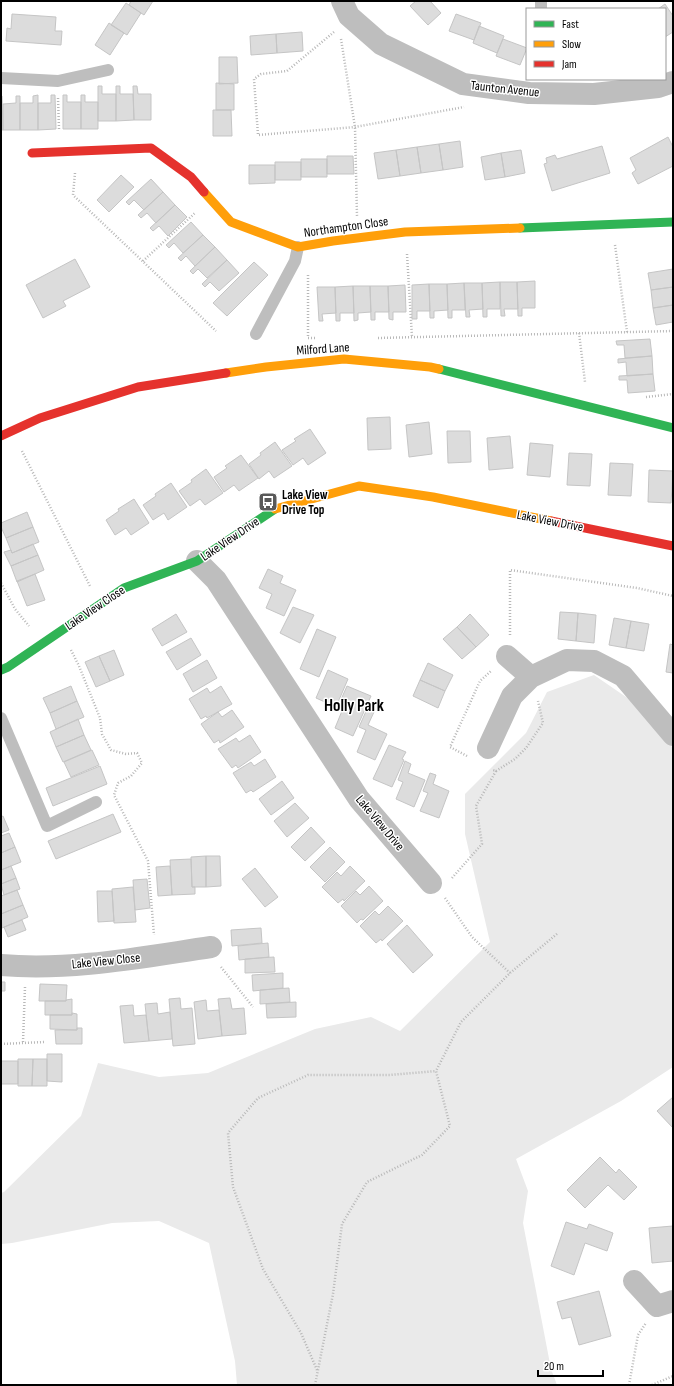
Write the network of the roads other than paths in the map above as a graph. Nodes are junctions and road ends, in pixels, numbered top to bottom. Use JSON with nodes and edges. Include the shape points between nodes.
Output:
{"nodes":[{"id":1,"x":343,"y":15,"type":"edge"},
{"id":2,"x":108,"y":70,"type":"dead end"},
{"id":3,"x":1,"y":78,"type":"edge"},
{"id":4,"x":673,"y":82,"type":"edge"},
{"id":5,"x":538,"y":86,"type":"edge"},
{"id":6,"x":32,"y":153,"type":"dead end"},
{"id":7,"x":673,"y":222,"type":"edge"},
{"id":8,"x":298,"y":247,"type":"junction"},
{"id":9,"x":256,"y":334,"type":"dead end"},
{"id":10,"x":673,"y":428,"type":"edge"},
{"id":11,"x":1,"y":436,"type":"edge"},
{"id":12,"x":673,"y":546,"type":"edge"},
{"id":13,"x":197,"y":561,"type":"junction"},
{"id":14,"x":507,"y":656,"type":"road end"},
{"id":15,"x":1,"y":670,"type":"edge"},
{"id":16,"x":531,"y":677,"type":"junction"},
{"id":17,"x":1,"y":718,"type":"edge"},
{"id":18,"x":673,"y":736,"type":"edge"},
{"id":19,"x":490,"y":758,"type":"road end"},
{"id":20,"x":96,"y":802,"type":"dead end"},
{"id":21,"x":436,"y":887,"type":"road end"},
{"id":22,"x":211,"y":947,"type":"road end"},
{"id":23,"x":1,"y":965,"type":"edge"},
{"id":24,"x":634,"y":1281,"type":"dead end"},
{"id":25,"x":665,"y":1304,"type":"edge"}],
"edges":[{"from":1,"to":5,"type":"street","name":"Taunton Avenue","via":[[381,44],[463,84]]},
{"from":2,"to":3,"type":"lane","via":[[58,81]]},
{"from":4,"to":5,"type":"street","name":"Taunton Avenue","via":[[658,87],[594,94]]},
{"from":6,"to":8,"type":"street","name":"Northampton Close","via":[[151,148],[191,177],[230,222]]},
{"from":7,"to":8,"type":"street","name":"Northampton Close","via":[[405,232]]},
{"from":8,"to":9,"type":"lane","via":[[295,261]]},
{"from":10,"to":11,"type":"street","name":"Milford Lane","via":[[430,367],[344,359],[266,367],[138,387],[40,418]]},
{"from":12,"to":13,"type":"street","name":"Lake View Drive","via":[[441,499],[358,486],[274,509]]},
{"from":13,"to":15,"type":"street","name":"Lake View Close","via":[[124,588]]},
{"from":13,"to":21,"type":"street","name":"Lake View Drive","via":[[216,580],[359,799]]},
{"from":14,"to":16,"type":"street"},
{"from":16,"to":18,"type":"street","via":[[567,660],[594,661],[623,676]]},
{"from":16,"to":19,"type":"street","via":[[512,696]]},
{"from":17,"to":20,"type":"lane","via":[[47,826]]},
{"from":22,"to":23,"type":"street","name":"Lake View Close","via":[[92,964],[25,967]]},
{"from":24,"to":25,"type":"street"}]}
